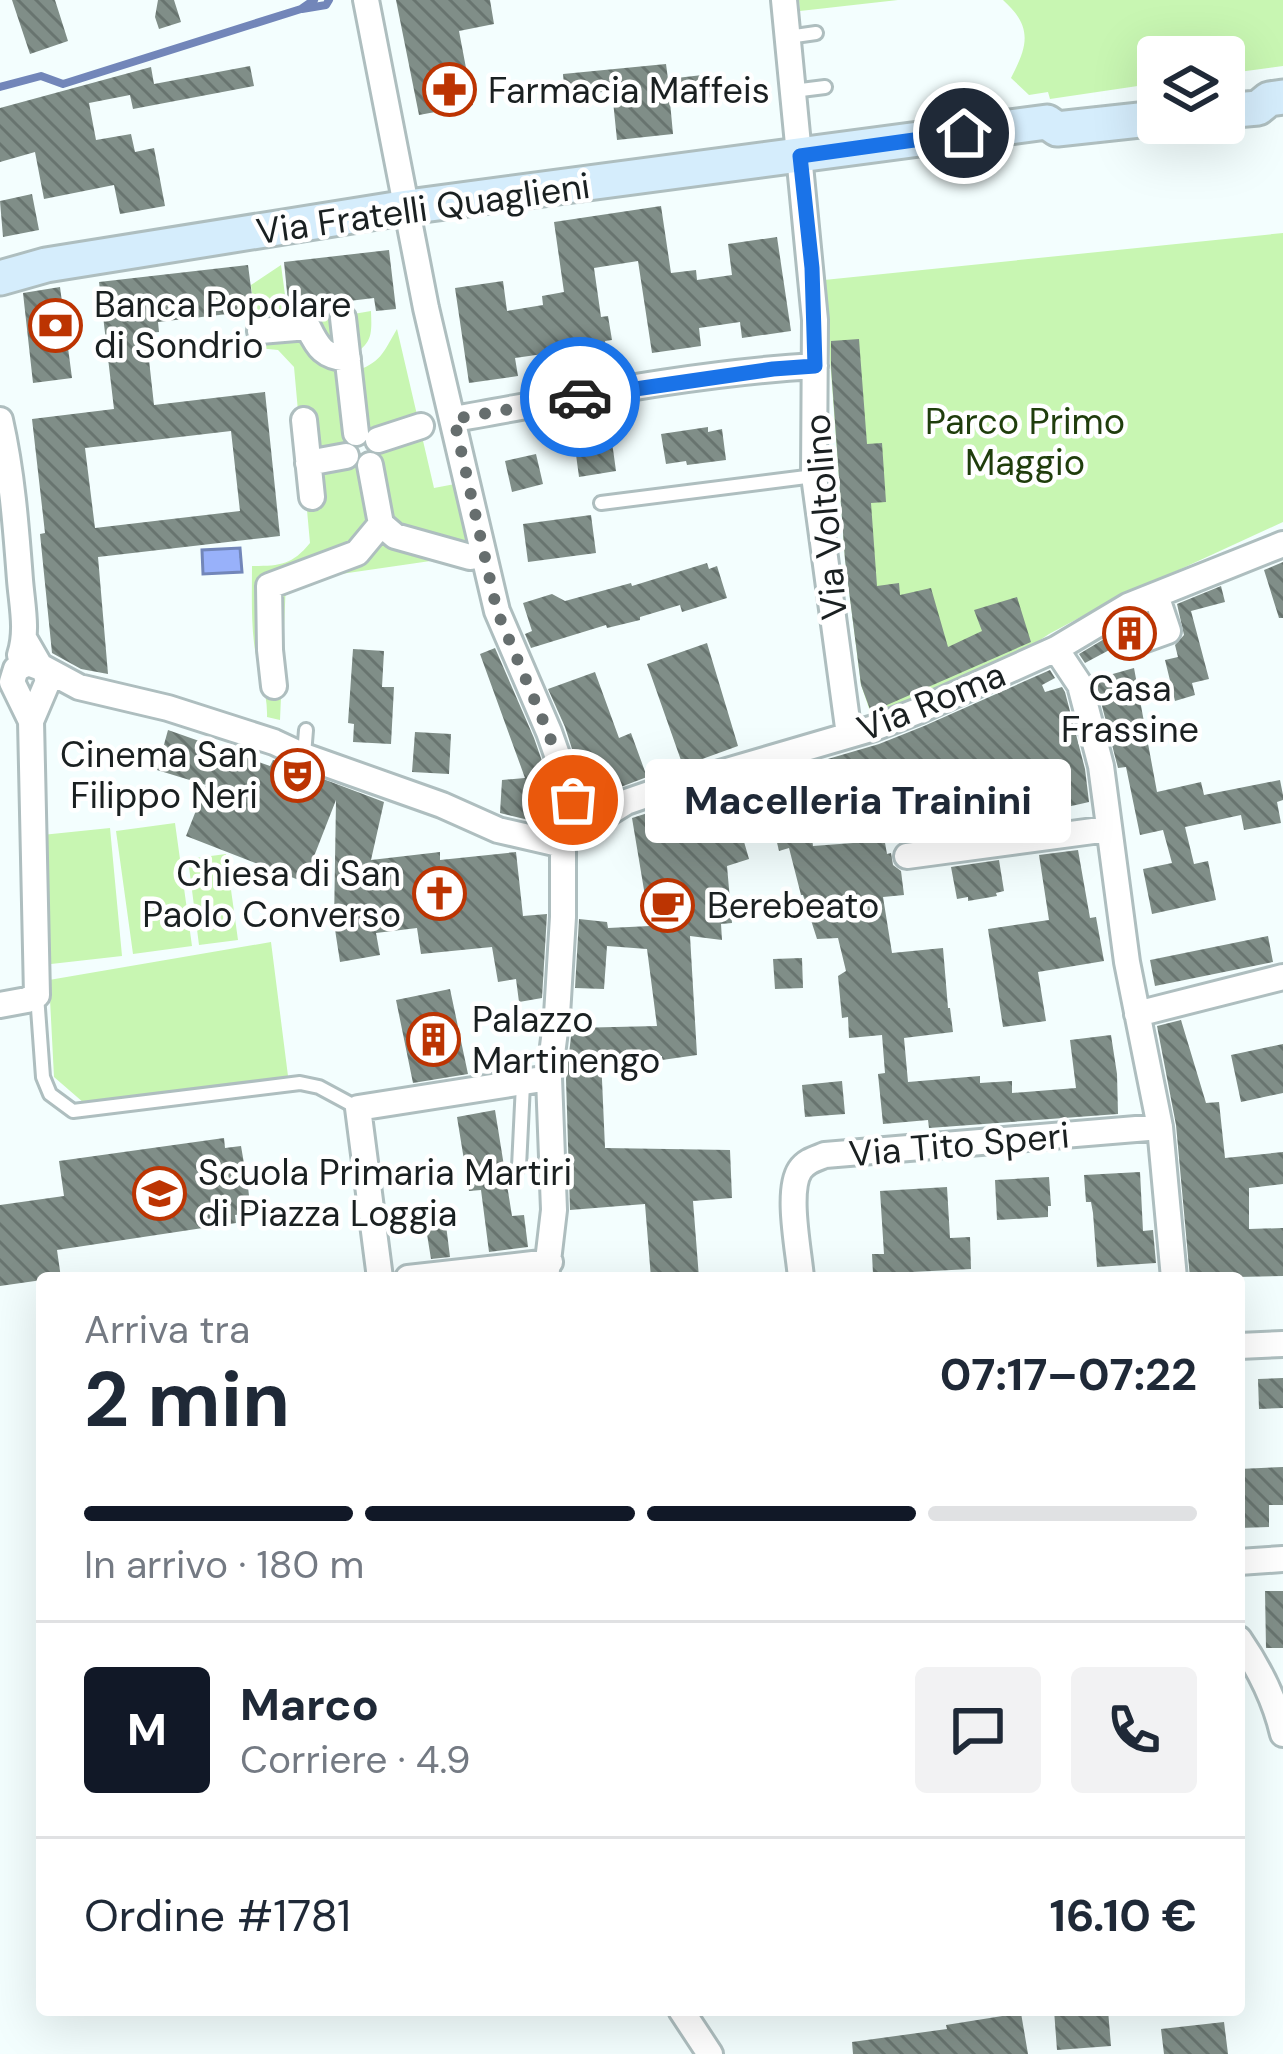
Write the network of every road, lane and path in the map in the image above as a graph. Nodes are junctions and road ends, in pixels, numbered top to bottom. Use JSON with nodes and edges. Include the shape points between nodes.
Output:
{"nodes":[{"id":1,"x":366,"y":0,"type":"edge"},
{"id":2,"x":784,"y":0,"type":"edge"},
{"id":3,"x":816,"y":33,"type":"dead end"},
{"id":4,"x":787,"y":37,"type":"junction"},
{"id":5,"x":825,"y":87,"type":"dead end"},
{"id":6,"x":793,"y":91,"type":"junction"},
{"id":7,"x":1245,"y":93,"type":"edge"},
{"id":8,"x":1276,"y":98,"type":"edge"},
{"id":9,"x":1137,"y":104,"type":"edge"},
{"id":10,"x":1245,"y":110,"type":"edge"},
{"id":11,"x":1137,"y":120,"type":"edge"},
{"id":12,"x":1047,"y":122,"type":"junction"},
{"id":13,"x":800,"y":156,"type":"junction"},
{"id":14,"x":408,"y":207,"type":"junction"},
{"id":15,"x":0,"y":256,"type":"edge"},
{"id":16,"x":46,"y":265,"type":"junction"},
{"id":17,"x":0,"y":278,"type":"edge"},
{"id":18,"x":343,"y":318,"type":"dead end"},
{"id":19,"x":260,"y":331,"type":"dead end"},
{"id":20,"x":348,"y":359,"type":"junction"},
{"id":21,"x":815,"y":366,"type":"junction"},
{"id":22,"x":454,"y":419,"type":"junction"},
{"id":23,"x":0,"y":420,"type":"edge"},
{"id":24,"x":304,"y":420,"type":"dead end"},
{"id":25,"x":422,"y":427,"type":"dead end"},
{"id":26,"x":363,"y":449,"type":"junction"},
{"id":27,"x":308,"y":463,"type":"junction"},
{"id":28,"x":814,"y":476,"type":"junction"},
{"id":29,"x":312,"y":496,"type":"dead end"},
{"id":30,"x":601,"y":503,"type":"dead end"},
{"id":31,"x":381,"y":524,"type":"junction"},
{"id":32,"x":1283,"y":544,"type":"edge"},
{"id":33,"x":473,"y":554,"type":"junction"},
{"id":34,"x":9,"y":566,"type":"edge"},
{"id":35,"x":1156,"y":596,"type":"junction"},
{"id":36,"x":1129,"y":645,"type":"dead end"},
{"id":37,"x":1056,"y":649,"type":"junction"},
{"id":38,"x":19,"y":683,"type":"edge"},
{"id":39,"x":274,"y":686,"type":"dead end"},
{"id":40,"x":306,"y":730,"type":"dead end"},
{"id":41,"x":849,"y":735,"type":"junction"},
{"id":42,"x":304,"y":756,"type":"junction"},
{"id":43,"x":749,"y":763,"type":"junction"},
{"id":44,"x":768,"y":822,"type":"dead end"},
{"id":45,"x":1108,"y":829,"type":"junction"},
{"id":46,"x":569,"y":835,"type":"junction"},
{"id":47,"x":907,"y":856,"type":"dead end"},
{"id":48,"x":1283,"y":977,"type":"edge"},
{"id":49,"x":37,"y":995,"type":"junction"},
{"id":50,"x":0,"y":1005,"type":"edge"},
{"id":51,"x":1137,"y":1014,"type":"junction"},
{"id":52,"x":536,"y":1081,"type":"junction"},
{"id":53,"x":358,"y":1108,"type":"junction"},
{"id":54,"x":1160,"y":1127,"type":"junction"},
{"id":55,"x":519,"y":1167,"type":"dead end"},
{"id":56,"x":548,"y":1270,"type":"edge"},
{"id":57,"x":379,"y":1272,"type":"edge"},
{"id":58,"x":513,"y":1272,"type":"edge"},
{"id":59,"x":800,"y":1272,"type":"edge"},
{"id":60,"x":1173,"y":1272,"type":"edge"},
{"id":61,"x":1283,"y":1344,"type":"edge"},
{"id":62,"x":1245,"y":1346,"type":"edge"},
{"id":63,"x":1283,"y":1559,"type":"edge"},
{"id":64,"x":1245,"y":1562,"type":"edge"},
{"id":65,"x":1245,"y":1648,"type":"edge"},
{"id":66,"x":1279,"y":1710,"type":"edge"},
{"id":67,"x":685,"y":2016,"type":"edge"},
{"id":68,"x":710,"y":2054,"type":"edge"}],
"edges":[{"from":1,"to":14,"type":"street"},
{"from":2,"to":4,"type":"street"},
{"from":3,"to":4,"type":"lane"},
{"from":4,"to":6,"type":"street"},
{"from":5,"to":6,"type":"lane"},
{"from":6,"to":13,"type":"street"},
{"from":7,"to":8,"type":"street"},
{"from":8,"to":10,"type":"street"},
{"from":9,"to":12,"type":"street","name":"Via Fratelli Quaglieni","via":[[1056,112]]},
{"from":11,"to":12,"type":"street","name":"Via Fratelli Quaglieni","via":[[1057,129]]},
{"from":12,"to":13,"type":"street","name":"Via Fratelli Quaglieni"},
{"from":13,"to":14,"type":"street","name":"Via Fratelli Quaglieni"},
{"from":13,"to":21,"type":"street","name":"Via Voltolino"},
{"from":14,"to":16,"type":"street","name":"Via Fratelli Quaglieni"},
{"from":14,"to":22,"type":"street"},
{"from":15,"to":16,"type":"street","name":"Via Fratelli Quaglieni"},
{"from":16,"to":17,"type":"street","name":"Via Fratelli Quaglieni"},
{"from":18,"to":20,"type":"street"},
{"from":19,"to":20,"type":"street","via":[[308,327],[332,358]]},
{"from":20,"to":26,"type":"street"},
{"from":21,"to":22,"type":"street"},
{"from":21,"to":28,"type":"street","name":"Via Voltolino"},
{"from":22,"to":33,"type":"street"},
{"from":23,"to":34,"type":"street","via":[[10,474]]},
{"from":24,"to":27,"type":"street"},
{"from":25,"to":26,"type":"street"},
{"from":26,"to":27,"type":"street"},
{"from":26,"to":31,"type":"street"},
{"from":27,"to":29,"type":"street"},
{"from":28,"to":30,"type":"lane"},
{"from":28,"to":41,"type":"street","name":"Via Voltolino"},
{"from":31,"to":33,"type":"street","via":[[395,536]]},
{"from":31,"to":39,"type":"street","via":[[357,553],[269,586]]},
{"from":32,"to":35,"type":"street","name":"Via Roma"},
{"from":33,"to":46,"type":"street","via":[[573,800]]},
{"from":34,"to":38,"type":"street","via":[[25,640]]},
{"from":35,"to":36,"type":"street","via":[[1168,632]]},
{"from":35,"to":37,"type":"street","name":"Via Roma"},
{"from":37,"to":41,"type":"street","name":"Via Roma"},
{"from":37,"to":45,"type":"street","via":[[1080,686]]},
{"from":38,"to":42,"type":"street","via":[[167,707]]},
{"from":38,"to":49,"type":"street","via":[[32,722]]},
{"from":40,"to":42,"type":"lane"},
{"from":41,"to":43,"type":"street","name":"Via Roma"},
{"from":42,"to":46,"type":"street","via":[[498,830]]},
{"from":43,"to":44,"type":"lane"},
{"from":43,"to":46,"type":"street","name":"Via Roma","via":[[626,802]]},
{"from":45,"to":47,"type":"street"},
{"from":45,"to":51,"type":"street"},
{"from":46,"to":52,"type":"street","via":[[557,1015]]},
{"from":48,"to":51,"type":"street"},
{"from":49,"to":50,"type":"street"},
{"from":49,"to":53,"type":"lane","via":[[43,1076],[50,1094],[73,1111],[300,1082]]},
{"from":51,"to":54,"type":"street"},
{"from":52,"to":53,"type":"street"},
{"from":52,"to":55,"type":"lane"},
{"from":52,"to":56,"type":"street","via":[[554,1210]]},
{"from":53,"to":57,"type":"street"},
{"from":54,"to":59,"type":"street","name":"Via Tito Speri","via":[[808,1161],[794,1193]]},
{"from":54,"to":60,"type":"street"},
{"from":56,"to":58,"type":"street"},
{"from":61,"to":62,"type":"street"},
{"from":63,"to":64,"type":"street"},
{"from":65,"to":66,"type":"street"},
{"from":67,"to":68,"type":"street"}]}
